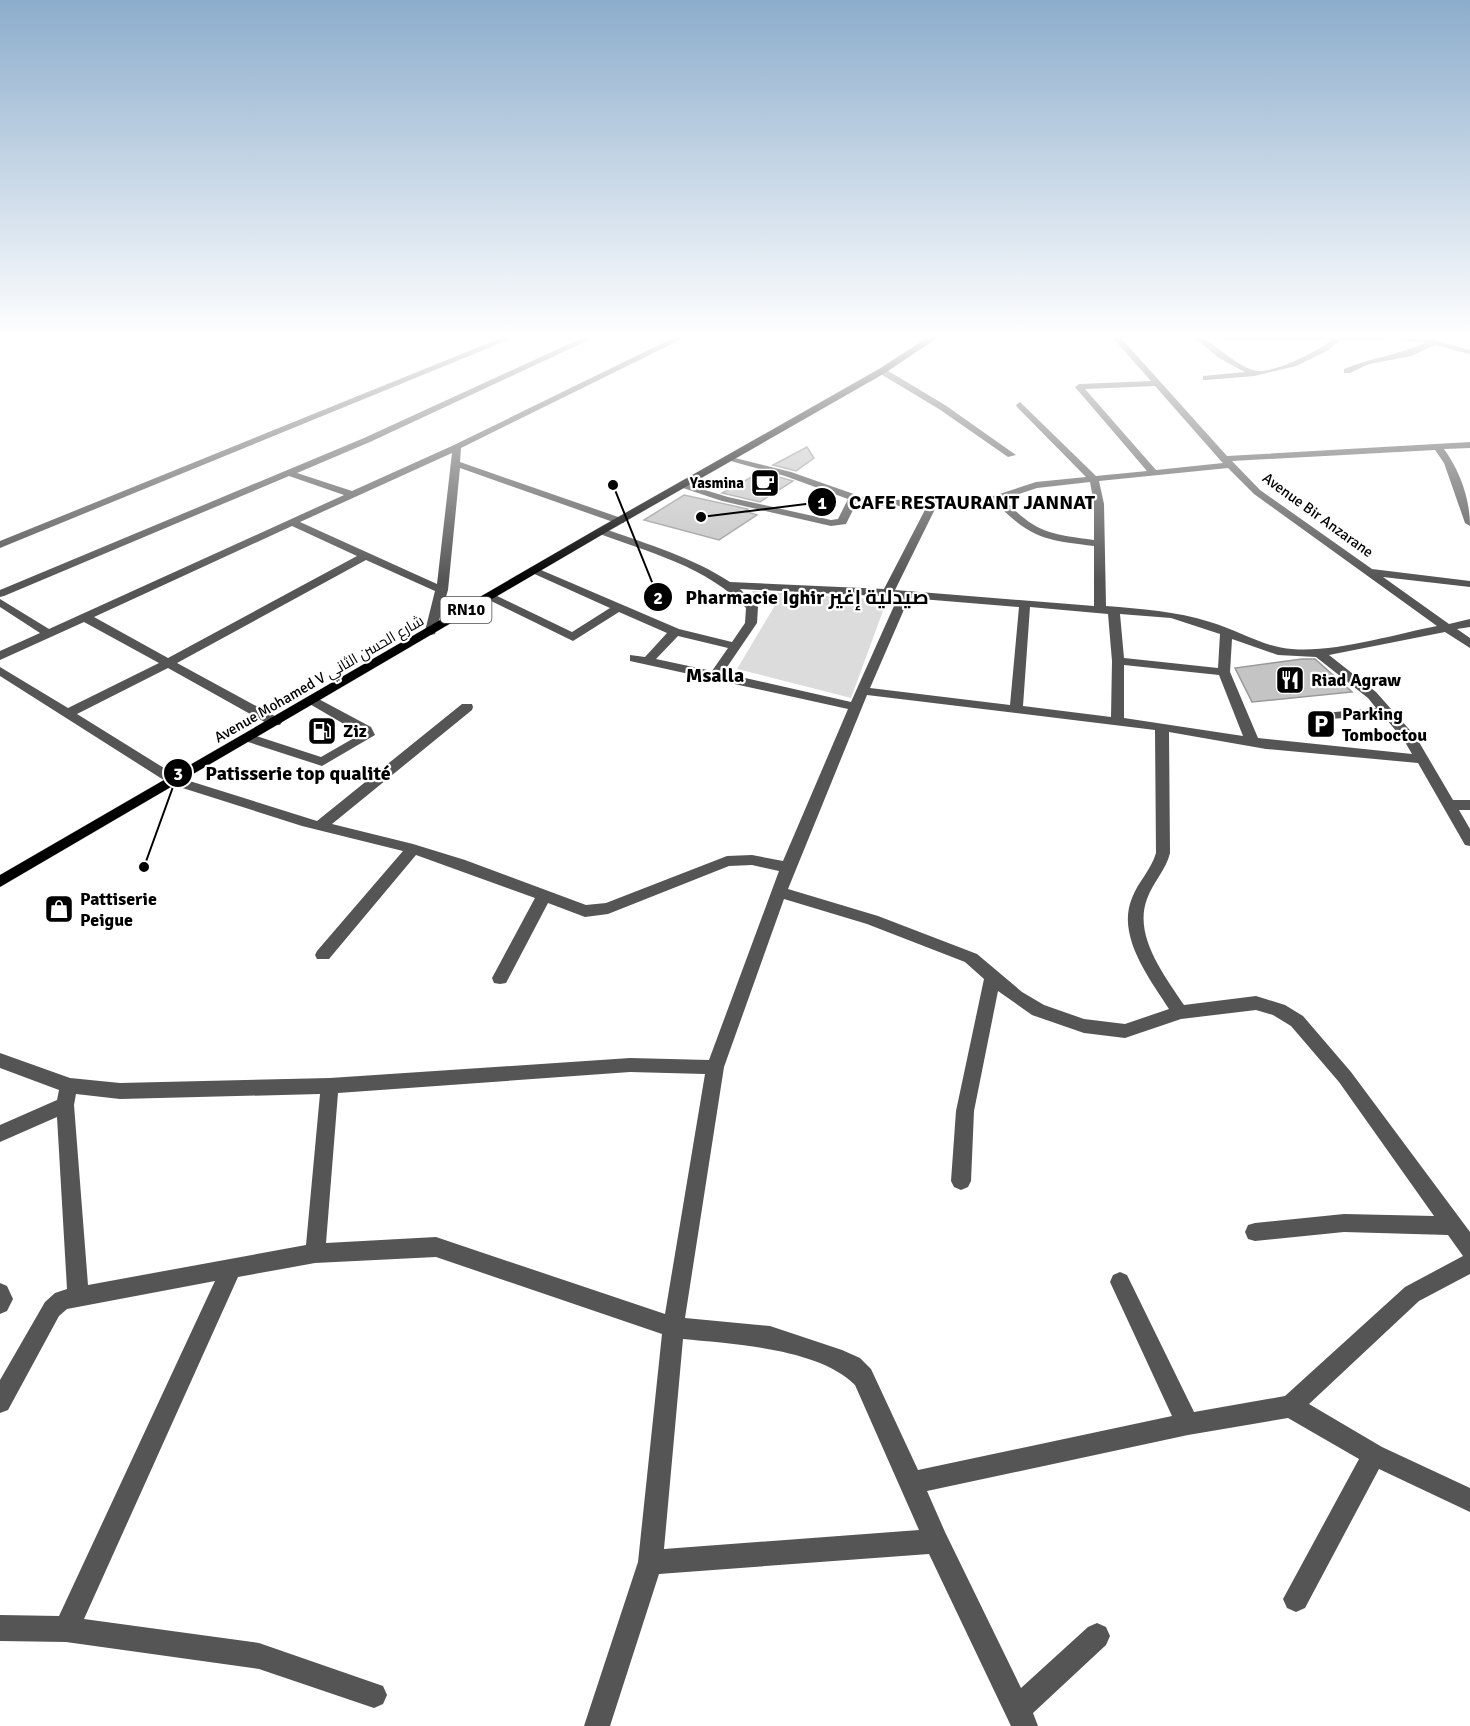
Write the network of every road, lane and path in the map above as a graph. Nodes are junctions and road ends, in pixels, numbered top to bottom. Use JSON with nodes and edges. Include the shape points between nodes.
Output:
{"nodes":[{"id":1,"x":311,"y":419,"type":"edge"},
{"id":2,"x":413,"y":419,"type":"edge"},
{"id":3,"x":515,"y":419,"type":"edge"},
{"id":4,"x":799,"y":419,"type":"edge"},
{"id":5,"x":959,"y":419,"type":"edge"},
{"id":6,"x":1034,"y":419,"type":"edge"},
{"id":7,"x":1107,"y":419,"type":"edge"},
{"id":8,"x":1187,"y":419,"type":"edge"},
{"id":9,"x":1470,"y":445,"type":"edge"},
{"id":10,"x":457,"y":447,"type":"junction"},
{"id":11,"x":1438,"y":448,"type":"junction"},
{"id":12,"x":1011,"y":455,"type":"dead end"},
{"id":13,"x":730,"y":458,"type":"junction"},
{"id":14,"x":1227,"y":462,"type":"junction"},
{"id":15,"x":455,"y":463,"type":"junction"},
{"id":16,"x":288,"y":473,"type":"junction"},
{"id":17,"x":1154,"y":473,"type":"junction"},
{"id":18,"x":1094,"y":479,"type":"junction"},
{"id":19,"x":682,"y":486,"type":"junction"},
{"id":20,"x":350,"y":494,"type":"junction"},
{"id":21,"x":854,"y":497,"type":"junction"},
{"id":22,"x":998,"y":499,"type":"junction"},
{"id":23,"x":1466,"y":501,"type":"edge"},
{"id":24,"x":933,"y":503,"type":"junction"},
{"id":25,"x":620,"y":521,"type":"junction"},
{"id":26,"x":291,"y":522,"type":"junction"},
{"id":27,"x":1470,"y":523,"type":"edge"},
{"id":28,"x":601,"y":531,"type":"junction"},
{"id":29,"x":1099,"y":544,"type":"junction"},
{"id":30,"x":0,"y":545,"type":"edge"},
{"id":31,"x":368,"y":555,"type":"junction"},
{"id":32,"x":534,"y":570,"type":"junction"},
{"id":33,"x":1369,"y":571,"type":"junction"},
{"id":34,"x":1470,"y":584,"type":"edge"},
{"id":35,"x":730,"y":585,"type":"junction"},
{"id":36,"x":442,"y":590,"type":"junction"},
{"id":37,"x":888,"y":593,"type":"junction"},
{"id":38,"x":0,"y":594,"type":"edge"},
{"id":39,"x":905,"y":594,"type":"junction"},
{"id":40,"x":489,"y":596,"type":"junction"},
{"id":41,"x":0,"y":602,"type":"edge"},
{"id":42,"x":1025,"y":604,"type":"junction"},
{"id":43,"x":617,"y":608,"type":"junction"},
{"id":44,"x":1100,"y":610,"type":"junction"},
{"id":45,"x":1114,"y":612,"type":"junction"},
{"id":46,"x":86,"y":618,"type":"junction"},
{"id":47,"x":1470,"y":623,"type":"edge"},
{"id":48,"x":1446,"y":626,"type":"junction"},
{"id":49,"x":431,"y":631,"type":"junction"},
{"id":50,"x":675,"y":632,"type":"junction"},
{"id":51,"x":1226,"y":633,"type":"junction"},
{"id":52,"x":49,"y":634,"type":"junction"},
{"id":53,"x":1470,"y":644,"type":"edge"},
{"id":54,"x":735,"y":645,"type":"junction"},
{"id":55,"x":1319,"y":653,"type":"junction"},
{"id":56,"x":0,"y":656,"type":"edge"},
{"id":57,"x":634,"y":658,"type":"dead end"},
{"id":58,"x":648,"y":660,"type":"junction"},
{"id":59,"x":1118,"y":661,"type":"junction"},
{"id":60,"x":166,"y":664,"type":"junction"},
{"id":61,"x":0,"y":671,"type":"edge"},
{"id":62,"x":1224,"y":672,"type":"junction"},
{"id":63,"x":715,"y":675,"type":"junction"},
{"id":64,"x":859,"y":699,"type":"junction"},
{"id":65,"x":313,"y":700,"type":"junction"},
{"id":66,"x":467,"y":707,"type":"dead end"},
{"id":67,"x":1016,"y":708,"type":"junction"},
{"id":68,"x":1386,"y":711,"type":"junction"},
{"id":69,"x":67,"y":714,"type":"junction"},
{"id":70,"x":1335,"y":716,"type":"dead end"},
{"id":71,"x":1117,"y":721,"type":"junction"},
{"id":72,"x":275,"y":722,"type":"junction"},
{"id":73,"x":1162,"y":727,"type":"junction"},
{"id":74,"x":250,"y":738,"type":"junction"},
{"id":75,"x":1252,"y":741,"type":"junction"},
{"id":76,"x":1422,"y":759,"type":"junction"},
{"id":77,"x":175,"y":781,"type":"junction"},
{"id":78,"x":1470,"y":805,"type":"edge"},
{"id":79,"x":1449,"y":806,"type":"junction"},
{"id":80,"x":320,"y":826,"type":"junction"},
{"id":81,"x":1470,"y":841,"type":"edge"},
{"id":82,"x":413,"y":849,"type":"junction"},
{"id":83,"x":788,"y":867,"type":"junction"},
{"id":84,"x":0,"y":882,"type":"edge"},
{"id":85,"x":781,"y":893,"type":"junction"},
{"id":86,"x":544,"y":896,"type":"junction"},
{"id":87,"x":323,"y":955,"type":"dead end"},
{"id":88,"x":993,"y":976,"type":"junction"},
{"id":89,"x":500,"y":978,"type":"dead end"},
{"id":90,"x":1180,"y":1012,"type":"junction"},
{"id":91,"x":0,"y":1060,"type":"edge"},
{"id":92,"x":715,"y":1066,"type":"junction"},
{"id":93,"x":69,"y":1086,"type":"junction"},
{"id":94,"x":330,"y":1086,"type":"junction"},
{"id":95,"x":65,"y":1106,"type":"junction"},
{"id":96,"x":0,"y":1134,"type":"edge"},
{"id":97,"x":961,"y":1181,"type":"dead end"},
{"id":98,"x":1454,"y":1226,"type":"junction"},
{"id":99,"x":1255,"y":1232,"type":"dead end"},
{"id":100,"x":1470,"y":1249,"type":"edge"},
{"id":101,"x":315,"y":1253,"type":"junction"},
{"id":102,"x":1470,"y":1263,"type":"edge"},
{"id":103,"x":232,"y":1268,"type":"junction"},
{"id":104,"x":1120,"y":1282,"type":"dead end"},
{"id":105,"x":0,"y":1293,"type":"edge"},
{"id":106,"x":78,"y":1296,"type":"junction"},
{"id":107,"x":0,"y":1304,"type":"edge"},
{"id":108,"x":673,"y":1327,"type":"junction"},
{"id":109,"x":0,"y":1402,"type":"edge"},
{"id":110,"x":1290,"y":1406,"type":"junction"},
{"id":111,"x":1188,"y":1424,"type":"junction"},
{"id":112,"x":1374,"y":1455,"type":"junction"},
{"id":113,"x":912,"y":1483,"type":"junction"},
{"id":114,"x":1470,"y":1500,"type":"edge"},
{"id":115,"x":936,"y":1541,"type":"junction"},
{"id":116,"x":650,"y":1562,"type":"junction"},
{"id":117,"x":1296,"y":1599,"type":"dead end"},
{"id":118,"x":0,"y":1628,"type":"edge"},
{"id":119,"x":66,"y":1629,"type":"junction"},
{"id":120,"x":1097,"y":1636,"type":"dead end"},
{"id":121,"x":374,"y":1695,"type":"dead end"},
{"id":122,"x":1021,"y":1718,"type":"edge"},
{"id":123,"x":597,"y":1726,"type":"edge"}],
"edges":[{"from":1,"to":30,"type":"street"},
{"from":2,"to":16,"type":"street"},
{"from":3,"to":10,"type":"street"},
{"from":4,"to":13,"type":"main road","name":"Avenue Mohamed V شارع الحسن الثاني","number":"RN10"},
{"from":5,"to":12,"type":"street"},
{"from":6,"to":18,"type":"street"},
{"from":7,"to":17,"type":"street"},
{"from":8,"to":14,"type":"street","name":"Avenue Bir Anzarane"},
{"from":9,"to":11,"type":"street"},
{"from":10,"to":15,"type":"street"},
{"from":10,"to":20,"type":"street"},
{"from":11,"to":14,"type":"street"},
{"from":11,"to":23,"type":"street"},
{"from":13,"to":19,"type":"main road","name":"Avenue Mohamed V شارع الحسن الثاني","number":"RN10"},
{"from":13,"to":21,"type":"street"},
{"from":14,"to":17,"type":"street"},
{"from":14,"to":33,"type":"street","name":"Avenue Bir Anzarane","via":[[1257,492]]},
{"from":15,"to":25,"type":"street"},
{"from":15,"to":36,"type":"street"},
{"from":16,"to":20,"type":"street"},
{"from":16,"to":38,"type":"street"},
{"from":17,"to":18,"type":"street"},
{"from":18,"to":22,"type":"street","via":[[1036,485]]},
{"from":18,"to":29,"type":"street","via":[[1100,504]]},
{"from":19,"to":21,"type":"street","via":[[831,523],[842,522]]},
{"from":19,"to":25,"type":"main road","name":"Avenue Mohamed V شارع الحسن الثاني","number":"RN10"},
{"from":20,"to":26,"type":"street"},
{"from":21,"to":24,"type":"street","via":[[867,502]]},
{"from":22,"to":24,"type":"street"},
{"from":22,"to":29,"type":"street","via":[[1034,531]]},
{"from":23,"to":27,"type":"street"},
{"from":24,"to":37,"type":"street"},
{"from":25,"to":28,"type":"main road","name":"Avenue Mohamed V شارع الحسن الثاني","number":"RN10"},
{"from":26,"to":31,"type":"street"},
{"from":26,"to":46,"type":"street"},
{"from":28,"to":32,"type":"main road","name":"Avenue Mohamed V شارع الحسن الثاني","number":"RN10"},
{"from":28,"to":35,"type":"street"},
{"from":29,"to":44,"type":"street"},
{"from":31,"to":36,"type":"street"},
{"from":31,"to":60,"type":"street"},
{"from":32,"to":40,"type":"main road","name":"Avenue Mohamed V شارع الحسن الثاني","number":"RN10"},
{"from":32,"to":43,"type":"street"},
{"from":33,"to":34,"type":"street"},
{"from":33,"to":48,"type":"street","name":"Avenue Bir Anzarane"},
{"from":35,"to":37,"type":"street"},
{"from":35,"to":54,"type":"street","via":[[752,607],[751,623]]},
{"from":36,"to":49,"type":"street"},
{"from":37,"to":39,"type":"street"},
{"from":39,"to":42,"type":"street"},
{"from":39,"to":64,"type":"street"},
{"from":40,"to":43,"type":"street","via":[[570,637]]},
{"from":40,"to":49,"type":"main road","name":"Avenue Mohamed V شارع الحسن الثاني","number":"RN10"},
{"from":41,"to":52,"type":"street"},
{"from":42,"to":44,"type":"street"},
{"from":42,"to":67,"type":"street"},
{"from":43,"to":50,"type":"street"},
{"from":44,"to":45,"type":"street"},
{"from":45,"to":51,"type":"street","via":[[1172,615]]},
{"from":45,"to":59,"type":"street"},
{"from":46,"to":52,"type":"street"},
{"from":46,"to":60,"type":"street"},
{"from":47,"to":48,"type":"street"},
{"from":48,"to":53,"type":"street","name":"Avenue Bir Anzarane"},
{"from":48,"to":55,"type":"street"},
{"from":49,"to":65,"type":"main road","name":"Avenue Mohamed V شارع الحسن الثاني","number":"RN10"},
{"from":50,"to":54,"type":"street"},
{"from":50,"to":58,"type":"street"},
{"from":51,"to":55,"type":"street","via":[[1278,652]]},
{"from":51,"to":62,"type":"street"},
{"from":52,"to":56,"type":"street"},
{"from":54,"to":63,"type":"street"},
{"from":55,"to":68,"type":"street"},
{"from":57,"to":58,"type":"street"},
{"from":58,"to":63,"type":"street"},
{"from":59,"to":62,"type":"street"},
{"from":59,"to":71,"type":"street"},
{"from":60,"to":69,"type":"street"},
{"from":60,"to":72,"type":"street"},
{"from":61,"to":69,"type":"street"},
{"from":62,"to":75,"type":"street"},
{"from":63,"to":64,"type":"street"},
{"from":64,"to":67,"type":"street"},
{"from":64,"to":83,"type":"street"},
{"from":65,"to":72,"type":"main road","name":"Avenue Mohamed V شارع الحسن الثاني","number":"RN10"},
{"from":65,"to":74,"type":"street","via":[[366,730],[368,735],[322,762]]},
{"from":66,"to":80,"type":"street"},
{"from":67,"to":71,"type":"street"},
{"from":68,"to":70,"type":"street"},
{"from":68,"to":76,"type":"street"},
{"from":69,"to":77,"type":"street"},
{"from":71,"to":73,"type":"street"},
{"from":72,"to":74,"type":"main road","name":"Avenue Mohamed V شارع الحسن الثاني","number":"RN10"},
{"from":73,"to":75,"type":"street"},
{"from":73,"to":90,"type":"street","via":[[1163,853],[1161,864],[1138,902],[1138,920],[1142,949]]},
{"from":74,"to":77,"type":"main road","name":"Avenue Mohamed V شارع الحسن الثاني","number":"RN10"},
{"from":75,"to":76,"type":"street"},
{"from":76,"to":79,"type":"street"},
{"from":77,"to":80,"type":"street"},
{"from":77,"to":84,"type":"main road","name":"Avenue Mohamed V شارع الحسن الثاني","number":"RN10"},
{"from":78,"to":79,"type":"street"},
{"from":79,"to":81,"type":"street"},
{"from":80,"to":82,"type":"street"},
{"from":82,"to":86,"type":"street"},
{"from":82,"to":87,"type":"street"},
{"from":83,"to":85,"type":"street"},
{"from":83,"to":86,"type":"street","via":[[752,860],[727,861],[595,911]]},
{"from":85,"to":88,"type":"street","via":[[872,920],[971,958]]},
{"from":85,"to":92,"type":"street"},
{"from":86,"to":89,"type":"street"},
{"from":88,"to":90,"type":"street","via":[[1038,1010],[1084,1026],[1125,1031]]},
{"from":88,"to":97,"type":"street","via":[[965,1111]]},
{"from":90,"to":98,"type":"street","via":[[1256,1003],[1297,1021],[1345,1077]]},
{"from":91,"to":93,"type":"street"},
{"from":92,"to":94,"type":"street","via":[[630,1065]]},
{"from":92,"to":108,"type":"street"},
{"from":93,"to":94,"type":"street","via":[[120,1091]]},
{"from":93,"to":95,"type":"street"},
{"from":94,"to":101,"type":"street"},
{"from":95,"to":96,"type":"street"},
{"from":95,"to":106,"type":"street"},
{"from":98,"to":99,"type":"street","via":[[1344,1223]]},
{"from":98,"to":100,"type":"street"},
{"from":101,"to":103,"type":"street"},
{"from":101,"to":108,"type":"street","via":[[436,1247]]},
{"from":102,"to":110,"type":"street","via":[[1412,1294]]},
{"from":103,"to":106,"type":"street"},
{"from":103,"to":119,"type":"street"},
{"from":104,"to":111,"type":"street"},
{"from":105,"to":107,"type":"street"},
{"from":106,"to":109,"type":"street","via":[[62,1300],[52,1309]]},
{"from":108,"to":113,"type":"street","via":[[770,1337],[852,1366],[863,1377]]},
{"from":108,"to":116,"type":"street"},
{"from":110,"to":111,"type":"street"},
{"from":110,"to":112,"type":"street"},
{"from":111,"to":113,"type":"street"},
{"from":112,"to":114,"type":"street"},
{"from":112,"to":117,"type":"street"},
{"from":113,"to":115,"type":"street"},
{"from":115,"to":116,"type":"street"},
{"from":115,"to":122,"type":"street"},
{"from":116,"to":123,"type":"street"},
{"from":118,"to":119,"type":"street"},
{"from":119,"to":121,"type":"street","via":[[259,1656]]},
{"from":120,"to":122,"type":"street"}]}
